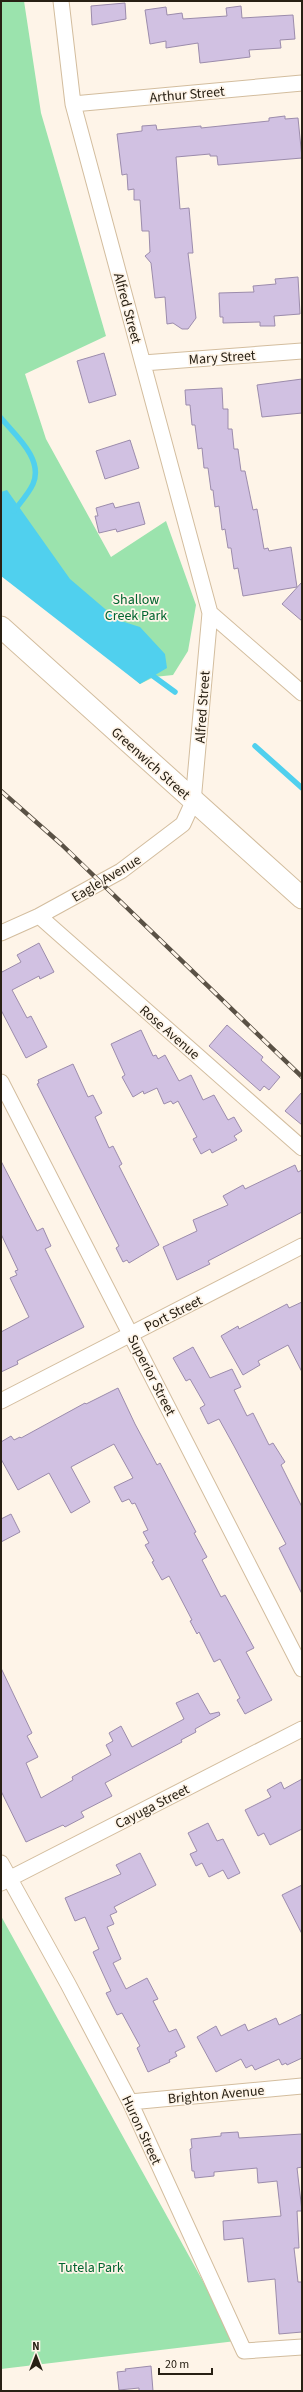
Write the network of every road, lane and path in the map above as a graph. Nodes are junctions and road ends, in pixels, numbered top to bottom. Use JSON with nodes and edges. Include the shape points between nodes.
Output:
{"nodes":[{"id":1,"x":61,"y":1,"type":"edge"},
{"id":2,"x":302,"y":83,"type":"edge"},
{"id":3,"x":72,"y":104,"type":"junction"},
{"id":4,"x":302,"y":351,"type":"edge"},
{"id":5,"x":143,"y":363,"type":"junction"},
{"id":6,"x":210,"y":613,"type":"junction"},
{"id":7,"x":1,"y":627,"type":"edge"},
{"id":8,"x":302,"y":693,"type":"edge"},
{"id":9,"x":193,"y":802,"type":"junction"},
{"id":10,"x":302,"y":898,"type":"edge"},
{"id":11,"x":38,"y":916,"type":"junction"},
{"id":12,"x":1,"y":933,"type":"edge"},
{"id":13,"x":1,"y":1082,"type":"edge"},
{"id":14,"x":302,"y":1148,"type":"edge"},
{"id":15,"x":302,"y":1246,"type":"edge"},
{"id":16,"x":131,"y":1335,"type":"junction"},
{"id":17,"x":1,"y":1401,"type":"edge"},
{"id":18,"x":302,"y":1669,"type":"edge"},
{"id":19,"x":302,"y":1729,"type":"edge"},
{"id":20,"x":1,"y":1863,"type":"edge"},
{"id":21,"x":5,"y":1881,"type":"edge"},
{"id":22,"x":302,"y":2086,"type":"edge"},
{"id":23,"x":130,"y":2102,"type":"junction"},
{"id":24,"x":302,"y":2347,"type":"edge"}],
"edges":[{"from":1,"to":3,"type":"street","name":"Alfred Street"},
{"from":2,"to":3,"type":"street","name":"Arthur Street"},
{"from":3,"to":5,"type":"street","name":"Alfred Street"},
{"from":4,"to":5,"type":"street","name":"Mary Street"},
{"from":5,"to":6,"type":"street","name":"Alfred Street"},
{"from":6,"to":8,"type":"street"},
{"from":6,"to":9,"type":"street","name":"Alfred Street"},
{"from":7,"to":9,"type":"street","name":"Greenwich Street"},
{"from":9,"to":10,"type":"street","name":"Greenwich Street"},
{"from":9,"to":11,"type":"street","name":"Eagle Avenue","via":[[183,824],[154,848],[108,879]]},
{"from":11,"to":12,"type":"street","name":"Eagle Avenue"},
{"from":11,"to":14,"type":"street","name":"Rose Avenue"},
{"from":13,"to":16,"type":"street","name":"Superior Street"},
{"from":15,"to":16,"type":"street","name":"Port Street"},
{"from":16,"to":17,"type":"street","name":"Port Street"},
{"from":16,"to":18,"type":"street","name":"Superior Street"},
{"from":19,"to":21,"type":"street","name":"Cayuga Street"},
{"from":20,"to":21,"type":"street","name":"Huron Street"},
{"from":21,"to":23,"type":"street","name":"Huron Street","via":[[68,1984]]},
{"from":22,"to":23,"type":"street","name":"Brighton Avenue"},
{"from":23,"to":24,"type":"street","name":"Huron Street","via":[[244,2351]]}]}
